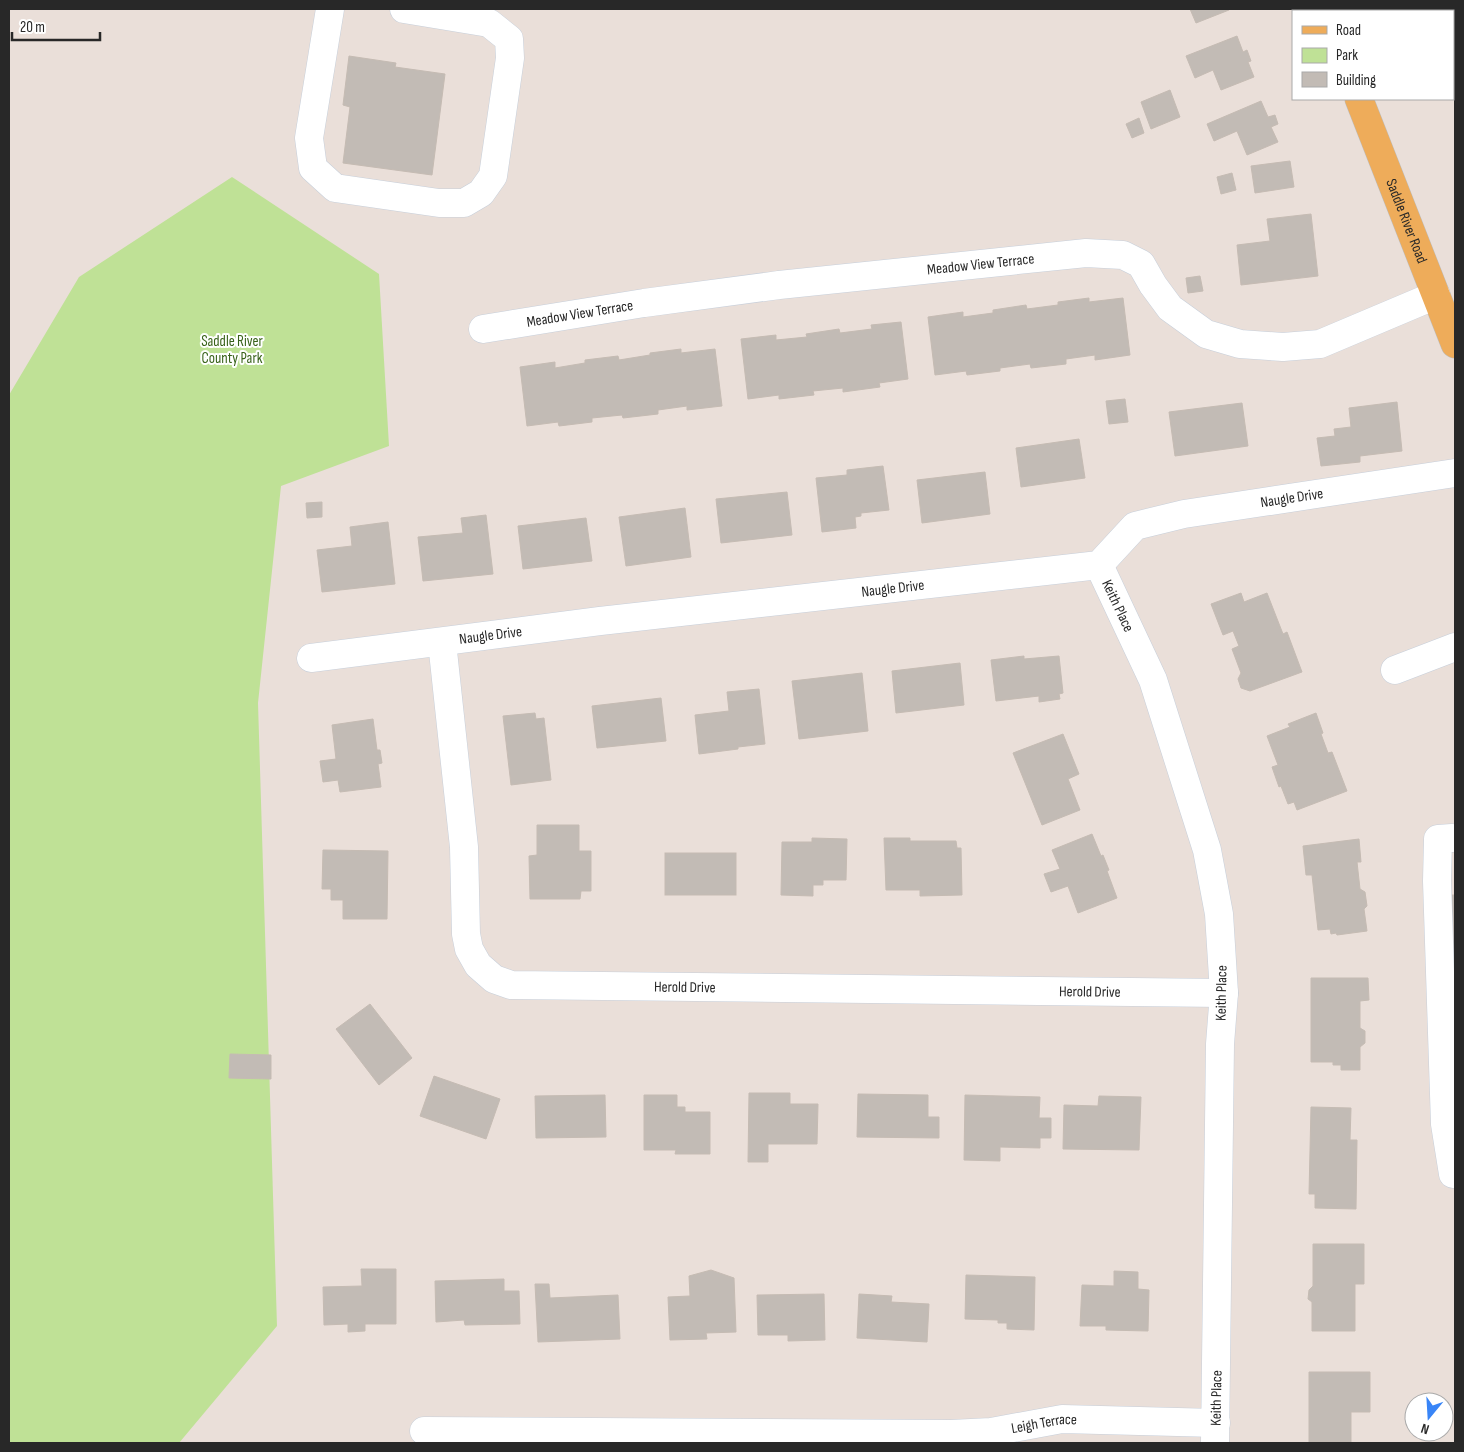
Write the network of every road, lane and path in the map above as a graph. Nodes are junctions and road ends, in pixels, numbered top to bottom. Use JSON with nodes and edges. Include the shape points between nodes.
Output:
{"nodes":[{"id":1,"x":330,"y":9,"type":"edge"},
{"id":2,"x":404,"y":9,"type":"edge"},
{"id":3,"x":1359,"y":100,"type":"edge"},
{"id":4,"x":1436,"y":295,"type":"junction"},
{"id":5,"x":483,"y":329,"type":"dead end"},
{"id":6,"x":1455,"y":344,"type":"edge"},
{"id":7,"x":1455,"y":473,"type":"edge"},
{"id":8,"x":1099,"y":565,"type":"junction"},
{"id":9,"x":442,"y":642,"type":"junction"},
{"id":10,"x":1455,"y":647,"type":"edge"},
{"id":11,"x":312,"y":658,"type":"dead end"},
{"id":12,"x":1395,"y":670,"type":"dead end"},
{"id":13,"x":1452,"y":838,"type":"dead end"},
{"id":14,"x":1224,"y":993,"type":"junction"},
{"id":15,"x":1453,"y":1174,"type":"dead end"},
{"id":16,"x":424,"y":1431,"type":"dead end"},
{"id":17,"x":1216,"y":1433,"type":"edge"},
{"id":18,"x":748,"y":1438,"type":"edge"}],
"edges":[{"from":1,"to":2,"type":"street","via":[[309,138],[313,168],[335,188],[439,203],[464,203],[481,193],[493,176],[510,58],[509,39],[489,23]]},
{"from":3,"to":4,"type":"main road","name":"Saddle River Road"},
{"from":4,"to":5,"type":"street","name":"Meadow View Terrace","via":[[1320,344],[1283,347],[1240,344],[1206,334],[1170,308],[1141,264],[1123,255],[1086,253],[779,285]]},
{"from":4,"to":6,"type":"main road","name":"Saddle River Road"},
{"from":7,"to":8,"type":"street","name":"Naugle Drive","via":[[1184,514],[1135,526]]},
{"from":8,"to":9,"type":"street","name":"Naugle Drive"},
{"from":8,"to":14,"type":"street","name":"Keith Place","via":[[1153,680],[1207,850],[1219,914]]},
{"from":9,"to":11,"type":"street","name":"Naugle Drive"},
{"from":9,"to":14,"type":"street","name":"Herold Drive","via":[[464,847],[466,934],[469,949],[478,965],[494,978],[511,985]]},
{"from":10,"to":12,"type":"street"},
{"from":13,"to":15,"type":"street","via":[[1438,840],[1437,881],[1445,1124]]},
{"from":14,"to":17,"type":"street","name":"Keith Place","via":[[1220,1044]]},
{"from":16,"to":18,"type":"street","name":"Leigh Terrace"},
{"from":17,"to":18,"type":"street","name":"Leigh Terrace","via":[[1062,1419],[991,1432]]}]}
